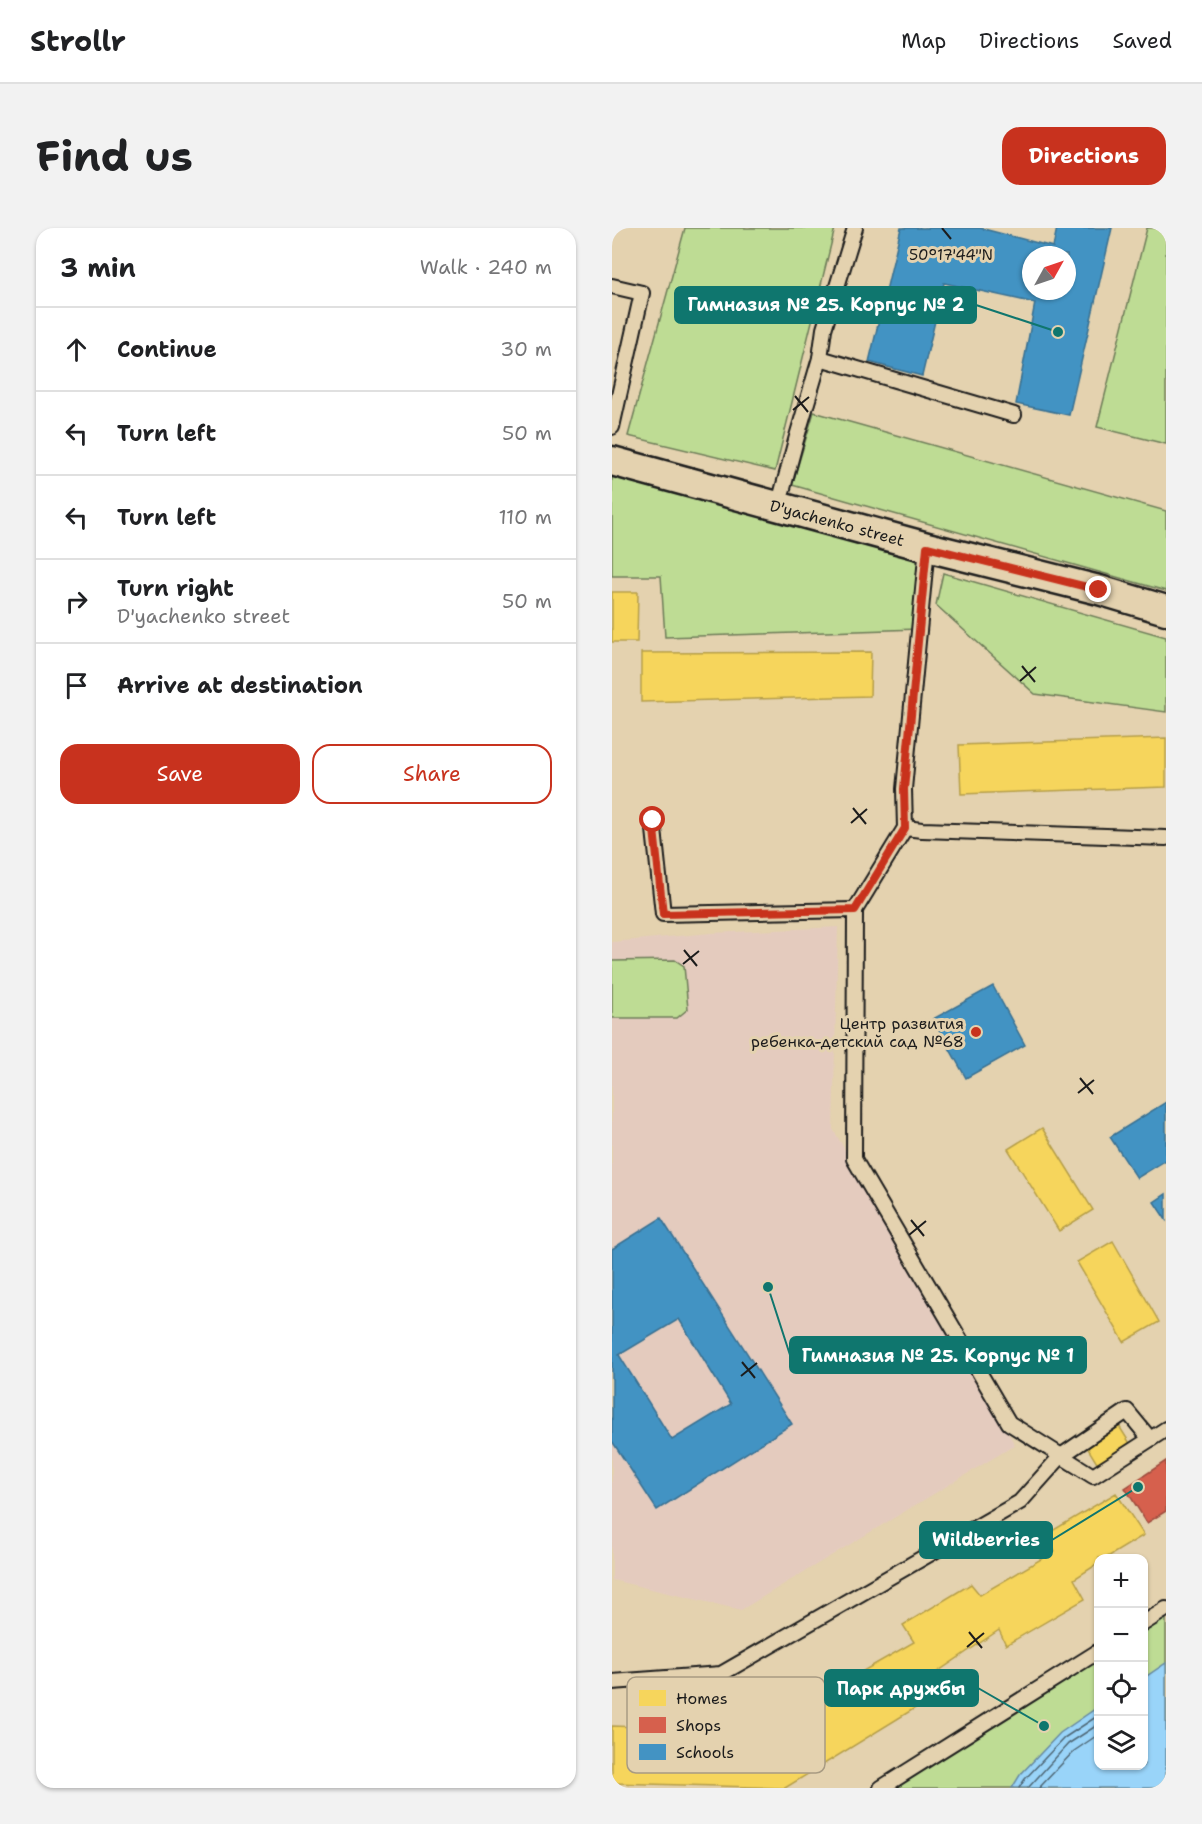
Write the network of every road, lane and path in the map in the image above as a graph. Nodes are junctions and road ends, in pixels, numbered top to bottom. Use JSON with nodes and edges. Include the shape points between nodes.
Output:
{"nodes":[{"id":1,"x":855,"y":228,"type":"edge"},
{"id":2,"x":612,"y":286,"type":"edge"},
{"id":3,"x":820,"y":358,"type":"junction"},
{"id":4,"x":1014,"y":416,"type":"dead end"},
{"id":5,"x":612,"y":427,"type":"edge"},
{"id":6,"x":612,"y":461,"type":"edge"},
{"id":7,"x":778,"y":507,"type":"junction"},
{"id":8,"x":927,"y":547,"type":"junction"},
{"id":9,"x":1166,"y":610,"type":"edge"},
{"id":10,"x":653,"y":820,"type":"dead end"},
{"id":11,"x":905,"y":828,"type":"junction"},
{"id":12,"x":1166,"y":838,"type":"edge"},
{"id":13,"x":855,"y":910,"type":"junction"},
{"id":14,"x":1166,"y":1429,"type":"edge"},
{"id":15,"x":1150,"y":1439,"type":"junction"},
{"id":16,"x":1061,"y":1456,"type":"junction"},
{"id":17,"x":1166,"y":1609,"type":"edge"},
{"id":18,"x":1148,"y":1620,"type":"edge"},
{"id":19,"x":1094,"y":1654,"type":"edge"},
{"id":20,"x":680,"y":1677,"type":"edge"},
{"id":21,"x":627,"y":1681,"type":"edge"},
{"id":22,"x":612,"y":1682,"type":"edge"},
{"id":23,"x":881,"y":1788,"type":"edge"}],
"edges":[{"from":1,"to":3,"type":"lane"},
{"from":2,"to":5,"type":"lane","via":[[642,293]]},
{"from":3,"to":4,"type":"lane"},
{"from":3,"to":7,"type":"lane"},
{"from":6,"to":7,"type":"street","name":"D'yachenko street"},
{"from":7,"to":8,"type":"street","name":"D'yachenko street"},
{"from":8,"to":9,"type":"street","name":"D'yachenko street"},
{"from":8,"to":11,"type":"lane","via":[[904,789]]},
{"from":10,"to":13,"type":"lane","via":[[656,913]]},
{"from":11,"to":12,"type":"lane"},
{"from":11,"to":13,"type":"lane"},
{"from":13,"to":16,"type":"lane","via":[[854,1159],[1009,1423]]},
{"from":14,"to":15,"type":"lane"},
{"from":15,"to":16,"type":"lane","via":[[1093,1476]]},
{"from":15,"to":16,"type":"lane","via":[[1127,1411]]},
{"from":16,"to":20,"type":"lane","via":[[1020,1502],[721,1674]]},
{"from":17,"to":18,"type":"lane"},
{"from":19,"to":23,"type":"lane"},
{"from":21,"to":22,"type":"lane"}]}
